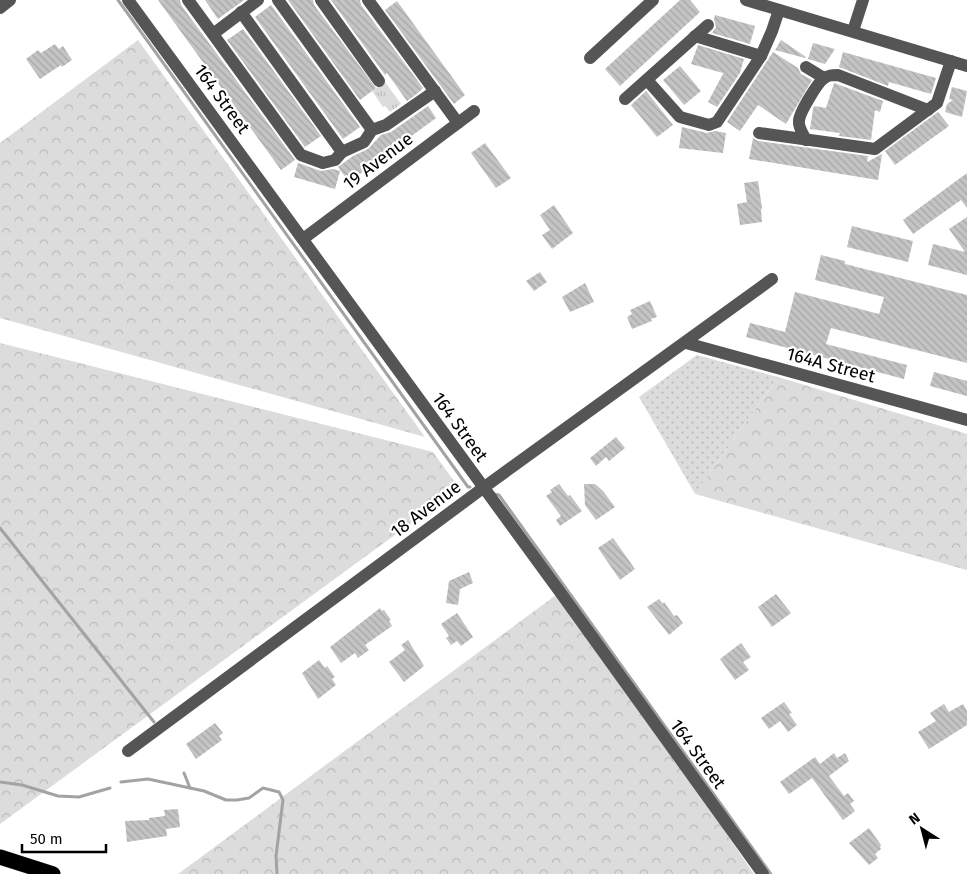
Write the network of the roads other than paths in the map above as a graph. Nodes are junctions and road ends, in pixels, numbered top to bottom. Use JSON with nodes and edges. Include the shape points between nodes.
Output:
{"nodes":[{"id":1,"x":10,"y":0,"type":"edge"},
{"id":2,"x":128,"y":0,"type":"edge"},
{"id":3,"x":258,"y":0,"type":"edge"},
{"id":4,"x":278,"y":0,"type":"edge"},
{"id":5,"x":321,"y":0,"type":"edge"},
{"id":6,"x":368,"y":0,"type":"edge"},
{"id":7,"x":653,"y":0,"type":"edge"},
{"id":8,"x":746,"y":0,"type":"edge"},
{"id":9,"x":863,"y":0,"type":"edge"},
{"id":10,"x":190,"y":1,"type":"edge"},
{"id":11,"x":0,"y":8,"type":"edge"},
{"id":12,"x":779,"y":10,"type":"junction"},
{"id":13,"x":241,"y":12,"type":"junction"},
{"id":14,"x":708,"y":25,"type":"dead end"},
{"id":15,"x":853,"y":31,"type":"junction"},
{"id":16,"x":212,"y":34,"type":"junction"},
{"id":17,"x":695,"y":36,"type":"junction"},
{"id":18,"x":761,"y":56,"type":"junction"},
{"id":19,"x":590,"y":58,"type":"dead end"},
{"id":20,"x":951,"y":61,"type":"junction"},
{"id":21,"x":967,"y":66,"type":"edge"},
{"id":22,"x":806,"y":67,"type":"dead end"},
{"id":23,"x":824,"y":78,"type":"junction"},
{"id":24,"x":647,"y":80,"type":"junction"},
{"id":25,"x":379,"y":81,"type":"dead end"},
{"id":26,"x":435,"y":91,"type":"junction"},
{"id":27,"x":625,"y":99,"type":"dead end"},
{"id":28,"x":474,"y":110,"type":"dead end"},
{"id":29,"x":928,"y":110,"type":"junction"},
{"id":30,"x":458,"y":122,"type":"junction"},
{"id":31,"x":372,"y":130,"type":"junction"},
{"id":32,"x":759,"y":133,"type":"dead end"},
{"id":33,"x":806,"y":140,"type":"junction"},
{"id":34,"x":342,"y":152,"type":"junction"},
{"id":35,"x":303,"y":240,"type":"junction"},
{"id":36,"x":772,"y":280,"type":"dead end"},
{"id":37,"x":686,"y":343,"type":"junction"},
{"id":38,"x":967,"y":420,"type":"edge"},
{"id":39,"x":483,"y":488,"type":"junction"},
{"id":40,"x":128,"y":751,"type":"dead end"},
{"id":41,"x":0,"y":857,"type":"edge"},
{"id":42,"x":53,"y":874,"type":"edge"},
{"id":43,"x":763,"y":874,"type":"edge"}],
"edges":[{"from":1,"to":11,"type":"street"},
{"from":2,"to":35,"type":"street","name":"164 Street"},
{"from":3,"to":13,"type":"street"},
{"from":4,"to":31,"type":"street"},
{"from":5,"to":25,"type":"street"},
{"from":6,"to":26,"type":"street"},
{"from":7,"to":19,"type":"street"},
{"from":8,"to":12,"type":"street"},
{"from":9,"to":15,"type":"street"},
{"from":10,"to":16,"type":"street"},
{"from":12,"to":15,"type":"street"},
{"from":12,"to":18,"type":"street"},
{"from":13,"to":16,"type":"street"},
{"from":13,"to":34,"type":"street"},
{"from":14,"to":17,"type":"street"},
{"from":15,"to":20,"type":"street"},
{"from":16,"to":34,"type":"street","via":[[301,155],[323,163],[335,160]]},
{"from":17,"to":18,"type":"street"},
{"from":17,"to":24,"type":"street"},
{"from":18,"to":24,"type":"street","via":[[714,125],[680,118]]},
{"from":20,"to":21,"type":"street"},
{"from":20,"to":29,"type":"street","via":[[939,100]]},
{"from":22,"to":23,"type":"street"},
{"from":23,"to":29,"type":"street","via":[[838,75]]},
{"from":23,"to":33,"type":"street","via":[[800,116],[799,123]]},
{"from":24,"to":27,"type":"street"},
{"from":26,"to":30,"type":"street"},
{"from":26,"to":31,"type":"street","via":[[386,125]]},
{"from":28,"to":30,"type":"street","name":"19 Avenue"},
{"from":29,"to":33,"type":"street","via":[[872,149]]},
{"from":30,"to":35,"type":"street","name":"19 Avenue"},
{"from":31,"to":34,"type":"street","via":[[364,142]]},
{"from":32,"to":33,"type":"street"},
{"from":35,"to":39,"type":"street","name":"164 Street"},
{"from":36,"to":37,"type":"street","name":"18 Avenue"},
{"from":37,"to":38,"type":"street","name":"164A Street"},
{"from":37,"to":39,"type":"street","name":"18 Avenue"},
{"from":39,"to":40,"type":"street","name":"18 Avenue"},
{"from":39,"to":43,"type":"street","name":"164 Street"},
{"from":41,"to":42,"type":"highway"}]}
